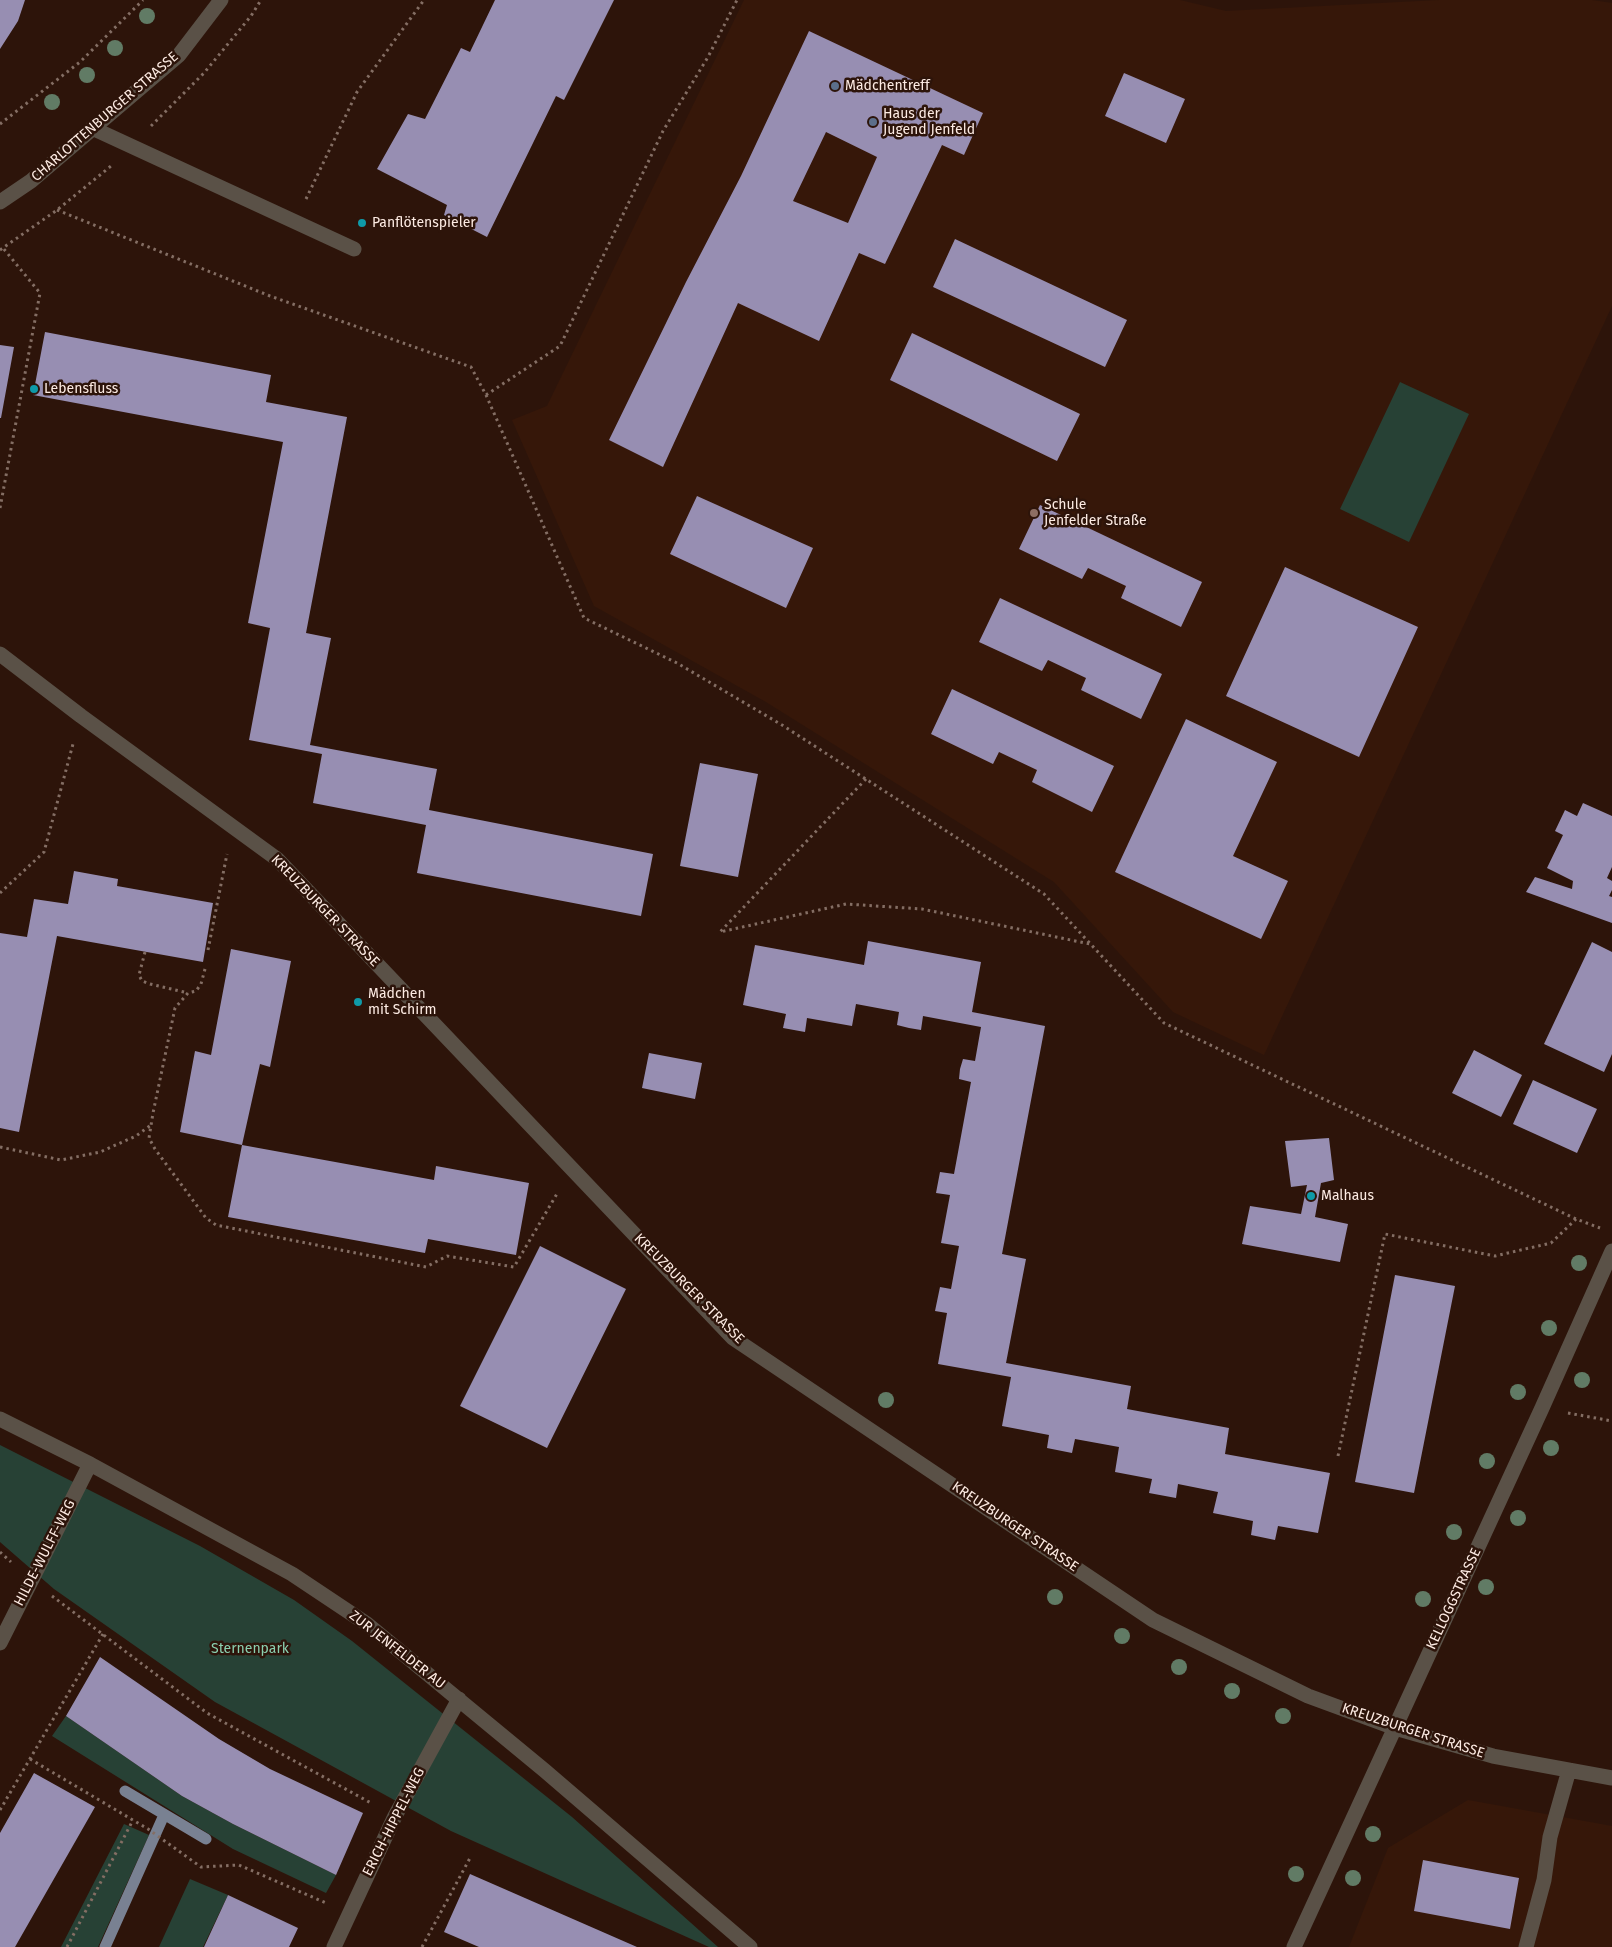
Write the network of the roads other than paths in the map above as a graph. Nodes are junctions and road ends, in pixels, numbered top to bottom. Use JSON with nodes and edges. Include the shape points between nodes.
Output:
{"nodes":[{"id":1,"x":221,"y":0,"type":"edge"},
{"id":2,"x":92,"y":128,"type":"junction"},
{"id":3,"x":0,"y":202,"type":"edge"},
{"id":4,"x":354,"y":249,"type":"dead end"},
{"id":5,"x":0,"y":654,"type":"edge"},
{"id":6,"x":1612,"y":1251,"type":"edge"},
{"id":7,"x":0,"y":1419,"type":"edge"},
{"id":8,"x":90,"y":1464,"type":"junction"},
{"id":9,"x":0,"y":1643,"type":"edge"},
{"id":10,"x":459,"y":1699,"type":"junction"},
{"id":11,"x":1395,"y":1728,"type":"junction"},
{"id":12,"x":1569,"y":1770,"type":"junction"},
{"id":13,"x":1612,"y":1778,"type":"edge"},
{"id":14,"x":334,"y":1947,"type":"edge"},
{"id":15,"x":750,"y":1947,"type":"edge"},
{"id":16,"x":1294,"y":1947,"type":"edge"},
{"id":17,"x":1526,"y":1947,"type":"edge"}],
"edges":[{"from":1,"to":2,"type":"street","name":"CHARLOTTENBURGER STRASSE","via":[[179,55]]},
{"from":2,"to":3,"type":"street","name":"CHARLOTTENBURGER STRASSE","via":[[31,181]]},
{"from":2,"to":4,"type":"street"},
{"from":5,"to":11,"type":"street","name":"KREUZBURGER STRASSE","via":[[277,859],[733,1338],[1153,1620],[1308,1696]]},
{"from":6,"to":11,"type":"street","name":"KELLOGGSTRASSE"},
{"from":7,"to":8,"type":"street","name":"ZUR JENFELDER AU"},
{"from":8,"to":9,"type":"street","name":"HILDE-WULFF-WEG"},
{"from":8,"to":10,"type":"street","name":"ZUR JENFELDER AU","via":[[292,1574],[367,1624]]},
{"from":10,"to":14,"type":"street","name":"ERICH-HIPPEL-WEG","via":[[396,1816]]},
{"from":10,"to":15,"type":"street","name":"ZUR JENFELDER AU"},
{"from":11,"to":12,"type":"street","name":"KREUZBURGER STRASSE","via":[[1493,1756]]},
{"from":11,"to":16,"type":"street","name":"KELLOGGSTRASSE"},
{"from":12,"to":13,"type":"street","name":"KREUZBURGER STRASSE"},
{"from":12,"to":17,"type":"street","via":[[1550,1837],[1544,1880]]}]}
